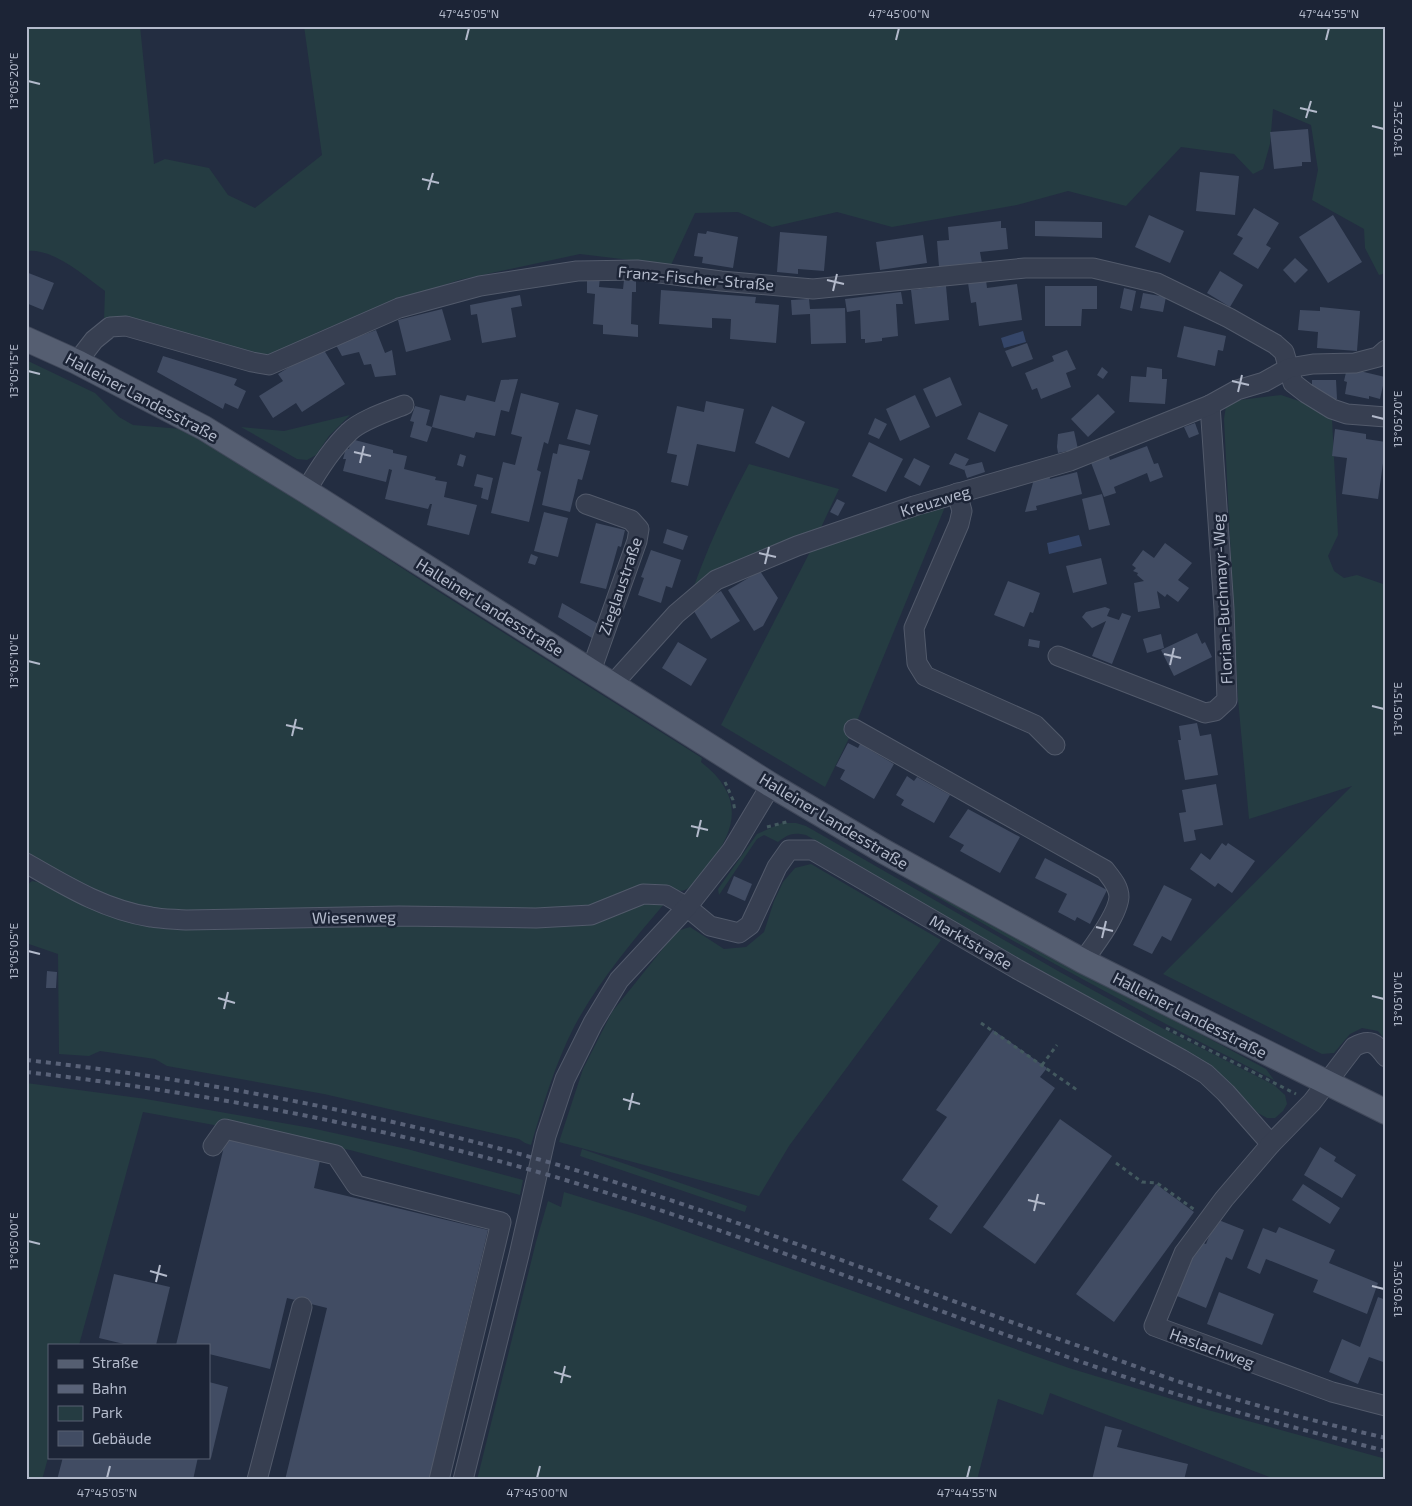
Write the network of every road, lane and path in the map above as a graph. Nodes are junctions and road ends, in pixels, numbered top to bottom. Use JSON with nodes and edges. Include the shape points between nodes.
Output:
{"nodes":[{"id":1,"x":26,"y":340,"type":"edge"},
{"id":2,"x":1386,"y":350,"type":"edge"},
{"id":3,"x":77,"y":362,"type":"junction"},
{"id":4,"x":1289,"y":368,"type":"junction"},
{"id":5,"x":404,"y":405,"type":"dead end"},
{"id":6,"x":1210,"y":405,"type":"junction"},
{"id":7,"x":1386,"y":417,"type":"edge"},
{"id":8,"x":306,"y":491,"type":"junction"},
{"id":9,"x":957,"y":493,"type":"junction"},
{"id":10,"x":586,"y":504,"type":"dead end"},
{"id":11,"x":1058,"y":656,"type":"dead end"},
{"id":12,"x":591,"y":671,"type":"junction"},
{"id":13,"x":613,"y":684,"type":"junction"},
{"id":14,"x":854,"y":729,"type":"dead end"},
{"id":15,"x":1055,"y":745,"type":"dead end"},
{"id":16,"x":721,"y":777,"type":"dead end"},
{"id":17,"x":771,"y":785,"type":"junction"},
{"id":18,"x":736,"y":818,"type":"dead end"},
{"id":19,"x":26,"y":863,"type":"edge"},
{"id":20,"x":687,"y":906,"type":"junction"},
{"id":21,"x":1083,"y":961,"type":"junction"},
{"id":22,"x":981,"y":1023,"type":"dead end"},
{"id":23,"x":1057,"y":1046,"type":"dead end"},
{"id":24,"x":1386,"y":1057,"type":"edge"},
{"id":25,"x":1042,"y":1065,"type":"junction"},
{"id":26,"x":1326,"y":1083,"type":"junction"},
{"id":27,"x":1077,"y":1090,"type":"dead end"},
{"id":28,"x":1386,"y":1112,"type":"edge"},
{"id":29,"x":1271,"y":1144,"type":"junction"},
{"id":30,"x":213,"y":1146,"type":"dead end"},
{"id":31,"x":1116,"y":1163,"type":"dead end"},
{"id":32,"x":1208,"y":1220,"type":"junction"},
{"id":33,"x":302,"y":1307,"type":"dead end"},
{"id":34,"x":1386,"y":1406,"type":"edge"},
{"id":35,"x":257,"y":1480,"type":"edge"},
{"id":36,"x":439,"y":1480,"type":"edge"},
{"id":37,"x":463,"y":1480,"type":"edge"}],
"edges":[{"from":1,"to":3,"type":"main road","name":"Halleiner Landesstraße"},
{"from":2,"to":4,"type":"street","via":[[1378,357],[1355,363]]},
{"from":3,"to":4,"type":"street","name":"Franz-Fischer-Straße","via":[[94,340],[110,328],[126,326],[270,366],[399,308],[480,286],[578,271],[637,270],[813,288],[1025,268],[1092,268],[1157,283],[1229,318],[1275,344],[1284,352]]},
{"from":3,"to":8,"type":"main road","name":"Halleiner Landesstraße","via":[[204,428]]},
{"from":4,"to":6,"type":"street","name":"Kreuzweg"},
{"from":4,"to":7,"type":"street","name":"Franz-Fischer-Straße","via":[[1293,383],[1332,410]]},
{"from":5,"to":8,"type":"street","via":[[350,430],[324,461]]},
{"from":6,"to":9,"type":"street","name":"Kreuzweg","via":[[1070,461]]},
{"from":6,"to":11,"type":"street","name":"Florian-Buchmayr-Weg","via":[[1227,700],[1215,711],[1205,713]]},
{"from":8,"to":12,"type":"main road","name":"Halleiner Landesstraße"},
{"from":9,"to":13,"type":"street","name":"Kreuzweg","via":[[797,546],[716,580],[676,614]]},
{"from":9,"to":15,"type":"street","via":[[962,511],[959,524],[914,628],[917,663],[925,676],[1035,725]]},
{"from":10,"to":12,"type":"street","name":"Zieglaustraße","via":[[632,520],[639,529]]},
{"from":12,"to":13,"type":"main road","name":"Halleiner Landesstraße"},
{"from":13,"to":17,"type":"main road","name":"Halleiner Landesstraße"},
{"from":14,"to":21,"type":"street","via":[[1105,870],[1119,896],[1115,910]]},
{"from":16,"to":18,"type":"path","via":[[733,800]]},
{"from":17,"to":20,"type":"street","via":[[732,850]]},
{"from":17,"to":21,"type":"main road","name":"Halleiner Landesstraße","via":[[883,852]]},
{"from":19,"to":20,"type":"street","name":"Wiesenweg","via":[[77,892],[116,908],[150,917],[186,920],[399,916],[545,918],[591,915],[643,894],[666,895]]},
{"from":20,"to":29,"type":"street","name":"Marktstraße","via":[[710,926],[738,932],[750,925],[777,867],[789,850],[812,850],[1016,969],[1206,1074]]},
{"from":20,"to":37,"type":"street","via":[[620,980],[593,1023],[565,1078],[546,1136]]},
{"from":21,"to":26,"type":"main road","name":"Halleiner Landesstraße"},
{"from":22,"to":25,"type":"path"},
{"from":23,"to":25,"type":"path"},
{"from":24,"to":26,"type":"street","name":"Haslachweg","via":[[1372,1042],[1363,1042],[1354,1047]]},
{"from":25,"to":27,"type":"path"},
{"from":26,"to":28,"type":"main road","name":"Halleiner Landesstraße"},
{"from":26,"to":29,"type":"street","name":"Haslachweg"},
{"from":29,"to":32,"type":"street","name":"Haslachweg"},
{"from":30,"to":36,"type":"street","via":[[225,1129],[336,1155],[356,1185],[501,1222]]},
{"from":31,"to":32,"type":"path","via":[[1142,1182],[1157,1183]]},
{"from":32,"to":34,"type":"street","name":"Haslachweg","via":[[1184,1253],[1154,1326],[1332,1392]]},
{"from":33,"to":35,"type":"street"}]}
